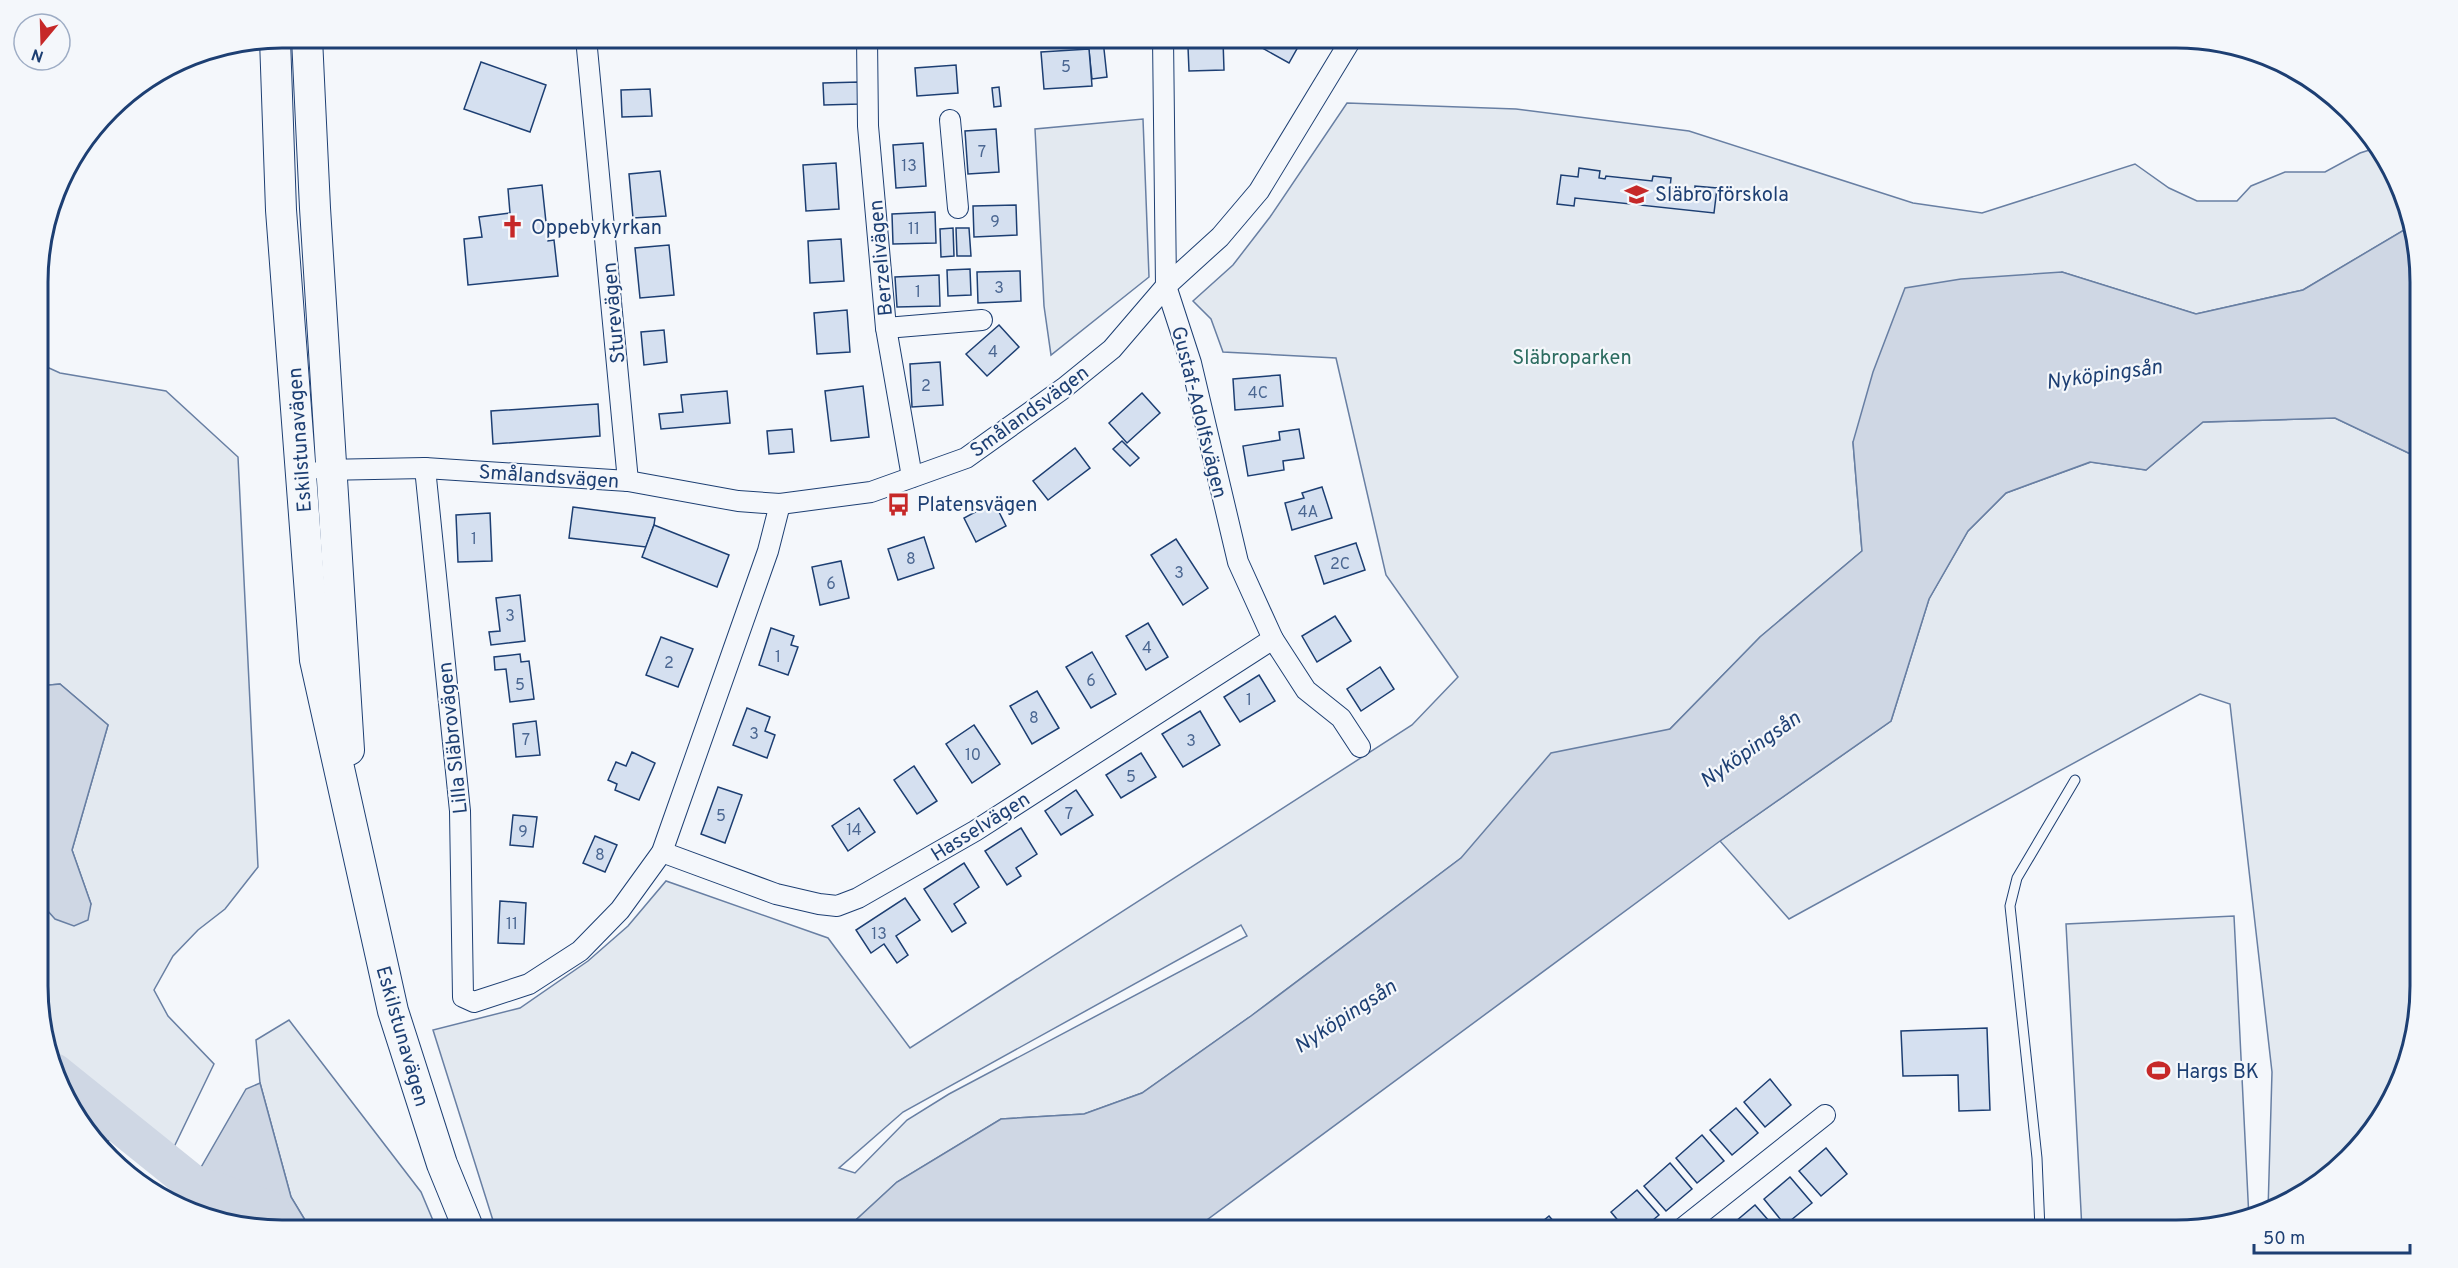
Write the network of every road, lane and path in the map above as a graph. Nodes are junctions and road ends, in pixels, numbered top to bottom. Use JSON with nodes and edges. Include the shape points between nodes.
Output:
{"nodes":[{"id":1,"x":275,"y":48,"type":"edge"},
{"id":2,"x":307,"y":48,"type":"edge"},
{"id":3,"x":587,"y":48,"type":"edge"},
{"id":4,"x":867,"y":48,"type":"edge"},
{"id":5,"x":1163,"y":48,"type":"edge"},
{"id":6,"x":1346,"y":48,"type":"edge"},
{"id":7,"x":950,"y":120,"type":"dead end"},
{"id":8,"x":958,"y":208,"type":"dead end"},
{"id":9,"x":1166,"y":286,"type":"junction"},
{"id":10,"x":982,"y":320,"type":"dead end"},
{"id":11,"x":886,"y":328,"type":"junction"},
{"id":12,"x":425,"y":468,"type":"junction"},
{"id":13,"x":333,"y":469,"type":"junction"},
{"id":14,"x":302,"y":473,"type":"junction"},
{"id":15,"x":912,"y":477,"type":"junction"},
{"id":16,"x":628,"y":481,"type":"junction"},
{"id":17,"x":780,"y":504,"type":"junction"},
{"id":18,"x":1273,"y":639,"type":"junction"},
{"id":19,"x":1360,"y":747,"type":"dead end"},
{"id":20,"x":2075,"y":780,"type":"dead end"},
{"id":21,"x":353,"y":837,"type":"junction"},
{"id":22,"x":662,"y":852,"type":"junction"},
{"id":23,"x":1825,"y":1115,"type":"dead end"},
{"id":24,"x":465,"y":1220,"type":"edge"},
{"id":25,"x":1693,"y":1220,"type":"edge"},
{"id":26,"x":2040,"y":1220,"type":"edge"}],
"edges":[{"from":1,"to":14,"type":"main road","name":"Eskilstunavägen","via":[[281,210]]},
{"from":2,"to":13,"type":"main road","name":"Eskilstunavägen"},
{"from":3,"to":16,"type":"street","name":"Sturevägen"},
{"from":4,"to":11,"type":"street","name":"Berzelivägen","via":[[868,126]]},
{"from":5,"to":9,"type":"street","name":"Gustaf-Adolfsvägen"},
{"from":6,"to":9,"type":"street","name":"Smålandsvägen","via":[[1259,191],[1220,237]]},
{"from":7,"to":8,"type":"street"},
{"from":9,"to":15,"type":"street","name":"Smålandsvägen","via":[[1112,349],[1064,388],[966,458]]},
{"from":9,"to":18,"type":"street","name":"Gustaf-Adolfsvägen","via":[[1191,363],[1238,562]]},
{"from":10,"to":11,"type":"street"},
{"from":11,"to":15,"type":"street","name":"Berzelivägen"},
{"from":12,"to":13,"type":"street","name":"Smålandsvägen"},
{"from":12,"to":16,"type":"street","name":"Smålandsvägen"},
{"from":12,"to":22,"type":"street","name":"Lilla Släbrovägen","via":[[460,811],[463,997],[474,1002],[528,984],[580,951],[620,910]]},
{"from":13,"to":14,"type":"street","name":"Smålandsvägen"},
{"from":13,"to":21,"type":"main road","name":"Eskilstunavägen"},
{"from":14,"to":21,"type":"main road","name":"Eskilstunavägen","via":[[315,660]]},
{"from":15,"to":17,"type":"street","name":"Smålandsvägen","via":[[871,492]]},
{"from":16,"to":17,"type":"street","name":"Smålandsvägen","via":[[738,501]]},
{"from":17,"to":22,"type":"street","via":[[768,551]]},
{"from":18,"to":19,"type":"street","name":"Gustaf-Adolfsvägen","via":[[1306,690],[1341,718]]},
{"from":18,"to":22,"type":"street","name":"Hasselvägen","via":[[975,831],[837,906],[776,894]]},
{"from":20,"to":26,"type":"lane","via":[[2017,878],[2010,906],[2037,1158]]},
{"from":21,"to":24,"type":"main road","name":"Eskilstunavägen","via":[[393,1011],[442,1164]]},
{"from":23,"to":25,"type":"street"}]}
